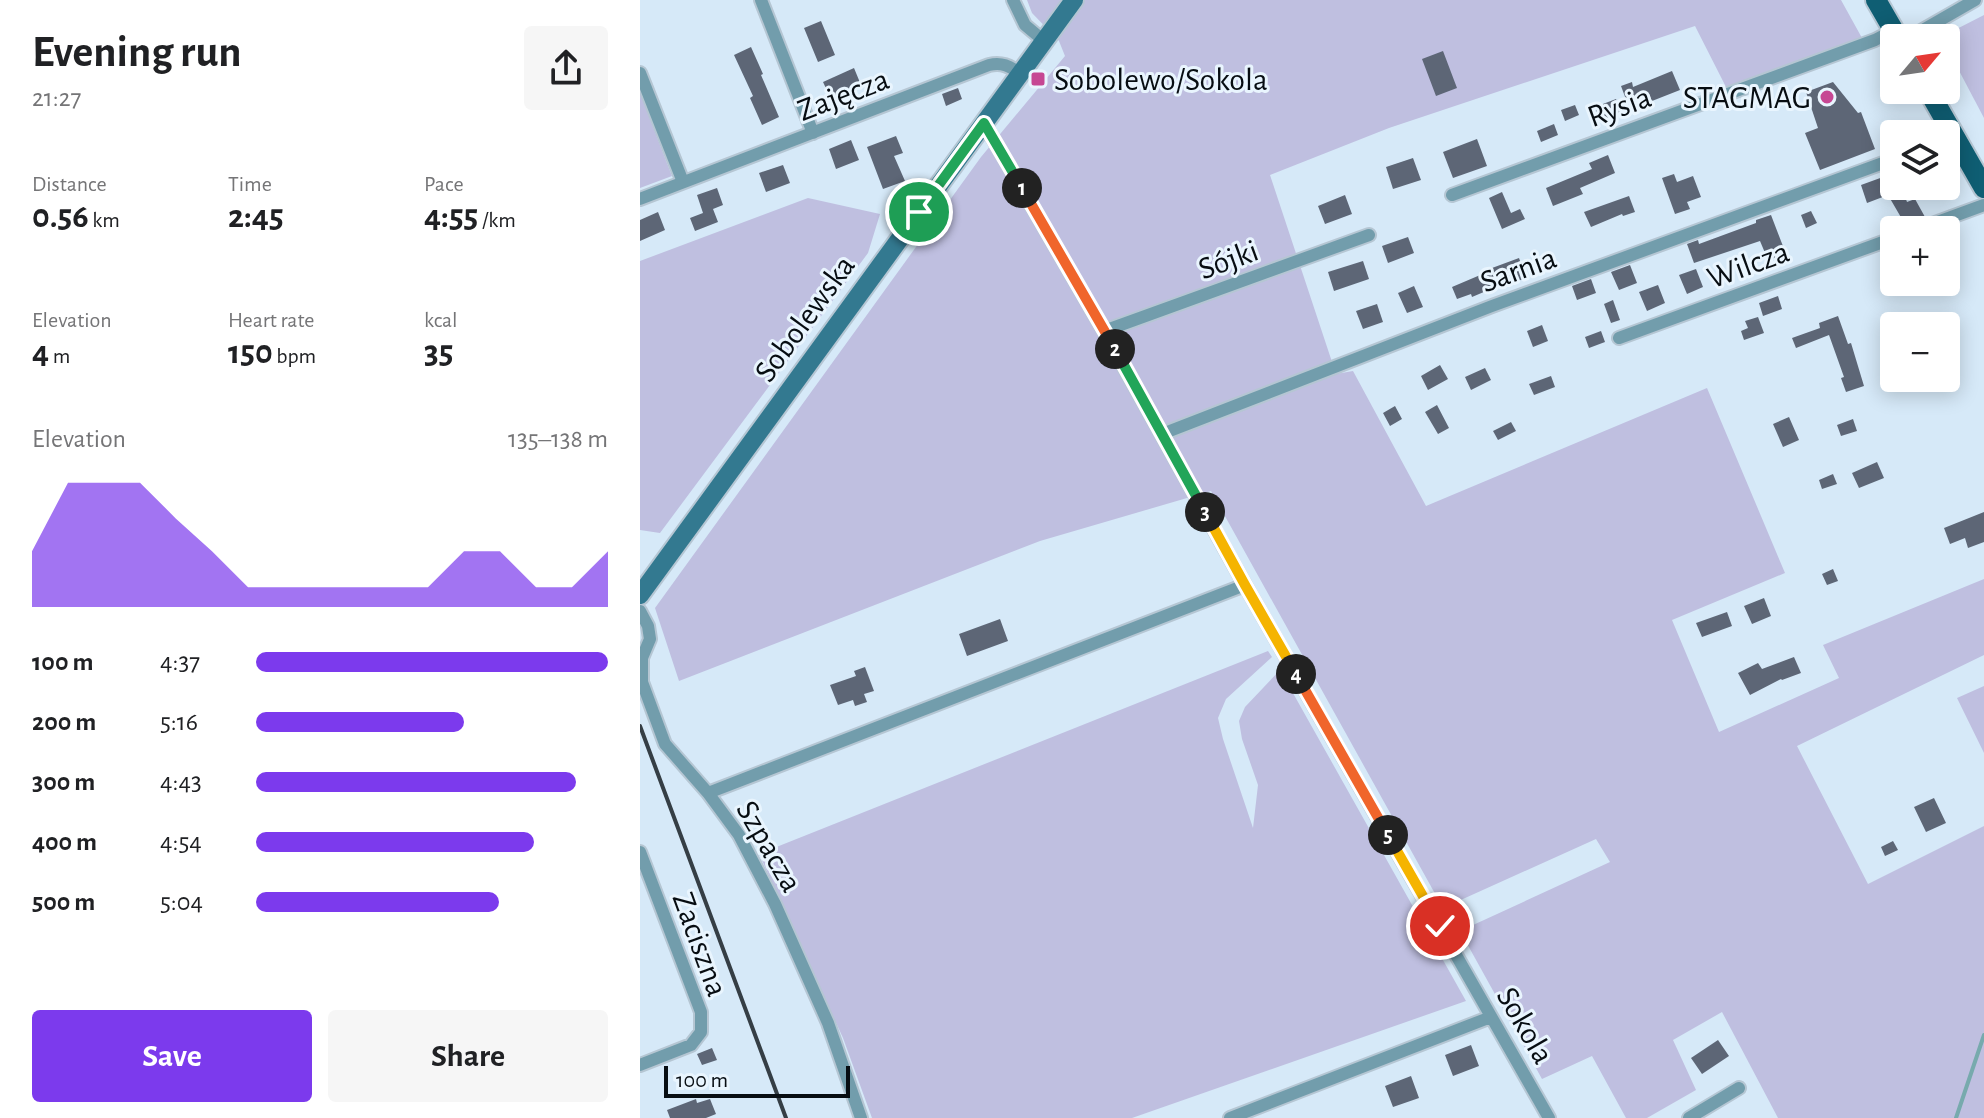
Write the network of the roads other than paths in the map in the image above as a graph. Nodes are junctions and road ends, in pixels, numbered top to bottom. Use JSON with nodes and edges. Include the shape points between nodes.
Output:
{"nodes":[{"id":1,"x":761,"y":0,"type":"edge"},
{"id":2,"x":1013,"y":0,"type":"edge"},
{"id":3,"x":1074,"y":0,"type":"edge"},
{"id":4,"x":1876,"y":0,"type":"edge"},
{"id":5,"x":1975,"y":0,"type":"edge"},
{"id":6,"x":1892,"y":24,"type":"edge"},
{"id":7,"x":1924,"y":24,"type":"edge"},
{"id":8,"x":1880,"y":39,"type":"edge"},
{"id":9,"x":1044,"y":41,"type":"junction"},
{"id":10,"x":640,"y":73,"type":"edge"},
{"id":11,"x":1020,"y":73,"type":"junction"},
{"id":12,"x":984,"y":123,"type":"junction"},
{"id":13,"x":813,"y":133,"type":"junction"},
{"id":14,"x":1960,"y":153,"type":"edge"},
{"id":15,"x":1880,"y":164,"type":"edge"},
{"id":16,"x":683,"y":182,"type":"junction"},
{"id":17,"x":1984,"y":188,"type":"edge"},
{"id":18,"x":1452,"y":195,"type":"dead end"},
{"id":19,"x":640,"y":199,"type":"edge"},
{"id":20,"x":1984,"y":205,"type":"edge"},
{"id":21,"x":1954,"y":216,"type":"edge"},
{"id":22,"x":1369,"y":235,"type":"dead end"},
{"id":23,"x":1880,"y":243,"type":"edge"},
{"id":24,"x":1104,"y":331,"type":"junction"},
{"id":25,"x":1619,"y":338,"type":"dead end"},
{"id":26,"x":1162,"y":434,"type":"junction"},
{"id":27,"x":1245,"y":585,"type":"junction"},
{"id":28,"x":640,"y":595,"type":"edge"},
{"id":29,"x":640,"y":611,"type":"edge"},
{"id":30,"x":708,"y":793,"type":"junction"},
{"id":31,"x":640,"y":852,"type":"edge"},
{"id":32,"x":1491,"y":1017,"type":"junction"},
{"id":33,"x":640,"y":1065,"type":"edge"},
{"id":34,"x":1739,"y":1088,"type":"dead end"},
{"id":35,"x":861,"y":1118,"type":"edge"},
{"id":36,"x":1230,"y":1118,"type":"edge"},
{"id":37,"x":1549,"y":1118,"type":"edge"},
{"id":38,"x":1689,"y":1118,"type":"edge"}],
"edges":[{"from":1,"to":13,"type":"street"},
{"from":2,"to":9,"type":"street","via":[[1025,25]]},
{"from":3,"to":9,"type":"street","name":"Sobolewska"},
{"from":4,"to":6,"type":"main road"},
{"from":5,"to":7,"type":"street","name":"Rysia"},
{"from":8,"to":18,"type":"street","name":"Rysia"},
{"from":9,"to":11,"type":"street","name":"Sobolewska"},
{"from":10,"to":16,"type":"street"},
{"from":11,"to":12,"type":"street","name":"Sobolewska"},
{"from":11,"to":13,"type":"street","name":"Zajęcza","via":[[1006,65],[989,65]]},
{"from":12,"to":24,"type":"street","name":"Sokola"},
{"from":12,"to":28,"type":"street","name":"Sobolewska"},
{"from":13,"to":16,"type":"street","name":"Zajęcza"},
{"from":14,"to":17,"type":"main road"},
{"from":15,"to":26,"type":"street","name":"Sarnia"},
{"from":16,"to":19,"type":"street","name":"Zajęcza"},
{"from":20,"to":21,"type":"street"},
{"from":22,"to":24,"type":"street","name":"Sójki"},
{"from":23,"to":25,"type":"street","name":"Wilcza"},
{"from":24,"to":26,"type":"street","name":"Sokola"},
{"from":26,"to":27,"type":"street","name":"Sokola"},
{"from":27,"to":30,"type":"street"},
{"from":27,"to":32,"type":"street","name":"Sokola"},
{"from":29,"to":30,"type":"street","name":"Szpacza","via":[[650,639],[642,658],[642,682],[651,708],[665,744]]},
{"from":30,"to":35,"type":"street","name":"Szpacza","via":[[739,835],[775,904],[828,1023]]},
{"from":31,"to":33,"type":"street","name":"Zaciszna","via":[[701,1012],[701,1032],[691,1045]]},
{"from":32,"to":36,"type":"street"},
{"from":32,"to":37,"type":"street","name":"Sokola"},
{"from":34,"to":38,"type":"street"}]}
